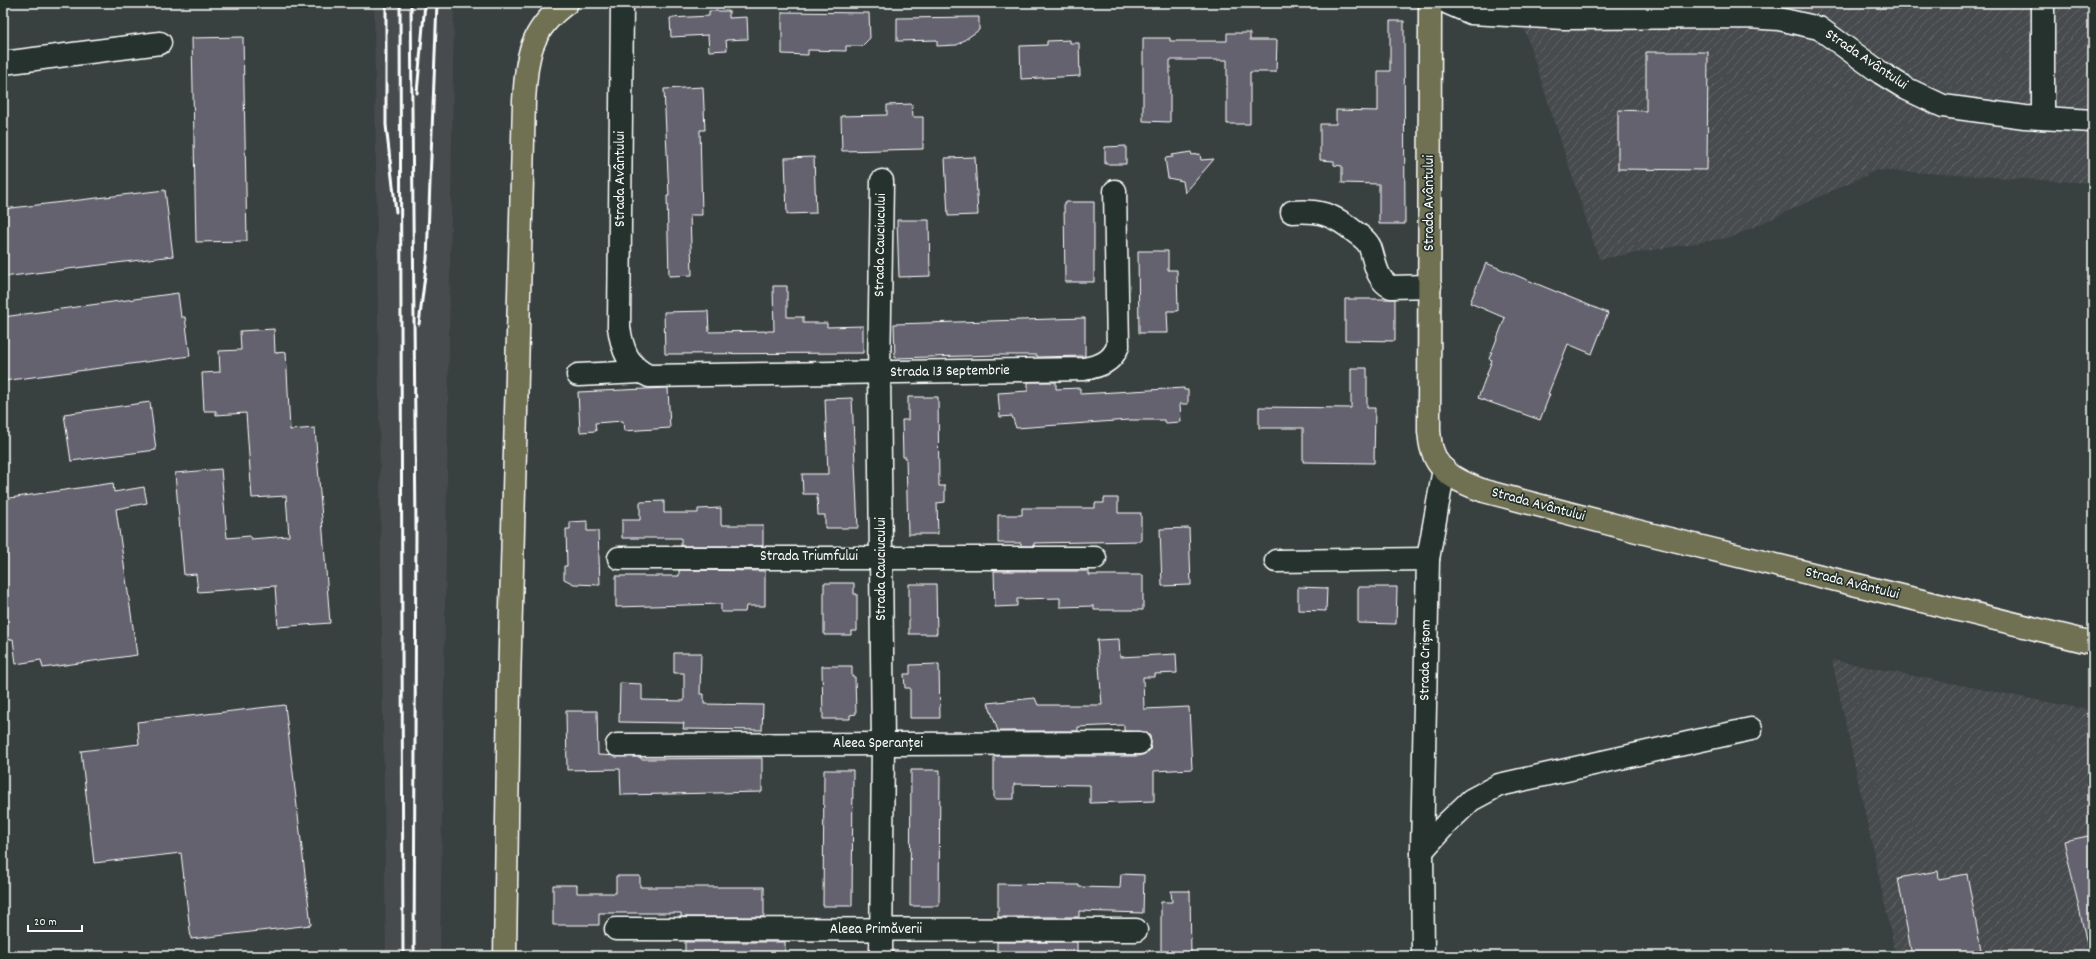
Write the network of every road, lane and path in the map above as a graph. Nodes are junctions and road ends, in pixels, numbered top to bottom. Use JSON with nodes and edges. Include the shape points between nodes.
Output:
{"nodes":[{"id":1,"x":567,"y":3,"type":"edge"},
{"id":2,"x":622,"y":3,"type":"edge"},
{"id":3,"x":1430,"y":3,"type":"edge"},
{"id":4,"x":1448,"y":3,"type":"edge"},
{"id":5,"x":2044,"y":3,"type":"edge"},
{"id":6,"x":160,"y":43,"type":"dead end"},
{"id":7,"x":3,"y":63,"type":"edge"},
{"id":8,"x":2043,"y":118,"type":"junction"},
{"id":9,"x":2093,"y":120,"type":"edge"},
{"id":10,"x":882,"y":182,"type":"dead end"},
{"id":11,"x":1115,"y":191,"type":"dead end"},
{"id":12,"x":1292,"y":212,"type":"dead end"},
{"id":13,"x":1430,"y":286,"type":"junction"},
{"id":14,"x":641,"y":372,"type":"junction"},
{"id":15,"x":879,"y":373,"type":"junction"},
{"id":16,"x":578,"y":375,"type":"dead end"},
{"id":17,"x":1444,"y":469,"type":"junction"},
{"id":18,"x":882,"y":557,"type":"junction"},
{"id":19,"x":619,"y":558,"type":"dead end"},
{"id":20,"x":1095,"y":558,"type":"dead end"},
{"id":21,"x":1428,"y":559,"type":"junction"},
{"id":22,"x":1276,"y":561,"type":"dead end"},
{"id":23,"x":2093,"y":642,"type":"edge"},
{"id":24,"x":1751,"y":730,"type":"dead end"},
{"id":25,"x":1139,"y":743,"type":"dead end"},
{"id":26,"x":883,"y":744,"type":"junction"},
{"id":27,"x":617,"y":745,"type":"dead end"},
{"id":28,"x":1422,"y":851,"type":"junction"},
{"id":29,"x":616,"y":929,"type":"dead end"},
{"id":30,"x":881,"y":930,"type":"junction"},
{"id":31,"x":1136,"y":930,"type":"dead end"},
{"id":32,"x":505,"y":956,"type":"edge"},
{"id":33,"x":881,"y":956,"type":"edge"},
{"id":34,"x":1423,"y":956,"type":"edge"}],
"edges":[{"from":1,"to":32,"type":"main road","via":[[543,24],[533,40],[526,67],[509,685]]},
{"from":2,"to":14,"type":"street","name":"Strada Avântului","via":[[619,327],[626,355],[632,365]]},
{"from":3,"to":13,"type":"main road","name":"Strada Avântului"},
{"from":4,"to":8,"type":"street","name":"Strada Avântului","via":[[1471,13],[1564,18],[1779,19],[1819,28],[1881,73],[1942,106]]},
{"from":5,"to":8,"type":"street"},
{"from":6,"to":7,"type":"street"},
{"from":8,"to":9,"type":"street","name":"Strada Avântului"},
{"from":10,"to":15,"type":"street","name":"Strada Cauciucului"},
{"from":11,"to":15,"type":"street","name":"Strada 13 Septembrie","via":[[1118,346],[1115,354],[1108,360],[1098,366],[1084,369]]},
{"from":12,"to":13,"type":"street","via":[[1312,211],[1328,215],[1352,230],[1368,243],[1379,275],[1391,287]]},
{"from":13,"to":17,"type":"main road","name":"Strada Avântului","via":[[1429,430],[1433,454]]},
{"from":14,"to":15,"type":"street","name":"Strada 13 Septembrie","via":[[649,376]]},
{"from":14,"to":16,"type":"street","name":"Strada 13 Septembrie"},
{"from":15,"to":18,"type":"street","name":"Strada Cauciucului"},
{"from":17,"to":21,"type":"street","name":"Strada Crișom"},
{"from":17,"to":23,"type":"main road","name":"Strada Avântului","via":[[1460,482],[1484,491],[1645,533]]},
{"from":18,"to":19,"type":"street","name":"Strada Triumfului"},
{"from":18,"to":20,"type":"street","name":"Strada Triumfului"},
{"from":18,"to":26,"type":"street","name":"Strada Cauciucului"},
{"from":21,"to":22,"type":"street"},
{"from":21,"to":28,"type":"street","name":"Strada Crișom"},
{"from":24,"to":28,"type":"street","via":[[1499,785],[1471,800]]},
{"from":25,"to":26,"type":"street","name":"Aleea Speranței"},
{"from":26,"to":27,"type":"street","name":"Aleea Speranței"},
{"from":26,"to":30,"type":"street","name":"Strada Cauciucului"},
{"from":28,"to":34,"type":"street","name":"Strada Crișom"},
{"from":29,"to":30,"type":"street","name":"Aleea Primăverii"},
{"from":30,"to":31,"type":"street","name":"Aleea Primăverii"},
{"from":30,"to":33,"type":"street","name":"Strada Cauciucului"}]}
